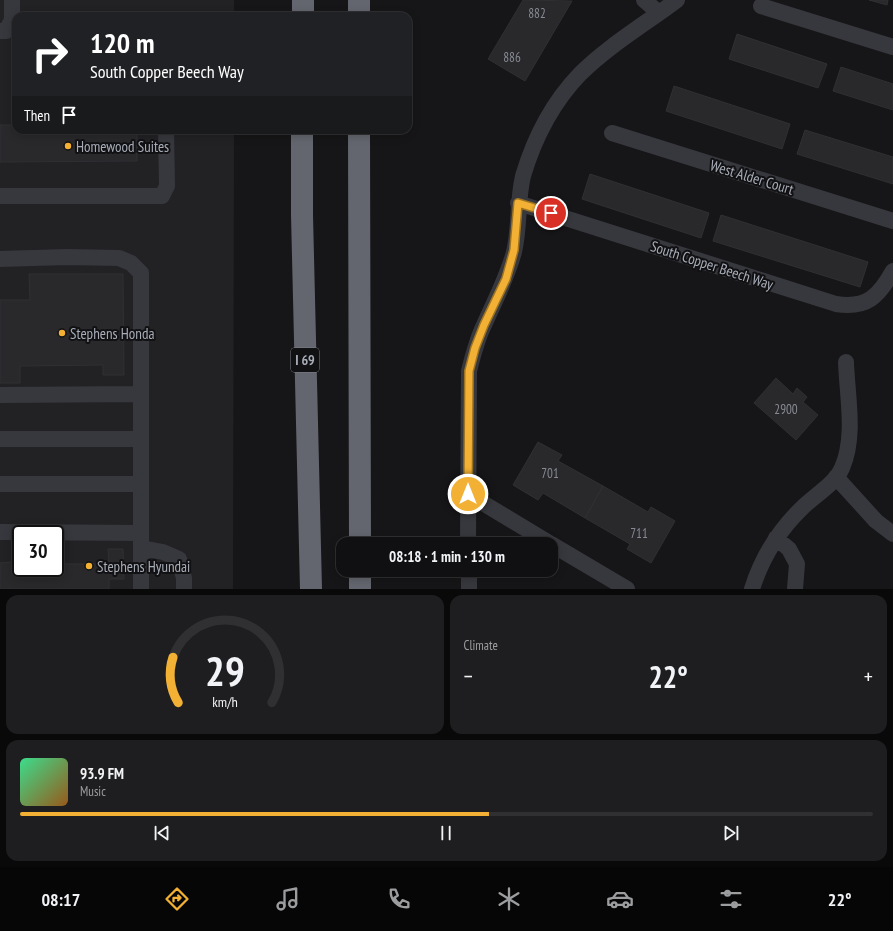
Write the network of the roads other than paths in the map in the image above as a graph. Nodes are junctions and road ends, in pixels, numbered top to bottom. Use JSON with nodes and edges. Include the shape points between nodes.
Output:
{"nodes":[{"id":1,"x":12,"y":0,"type":"edge"},
{"id":2,"x":303,"y":0,"type":"edge"},
{"id":3,"x":359,"y":0,"type":"edge"},
{"id":4,"x":644,"y":0,"type":"edge"},
{"id":5,"x":677,"y":0,"type":"edge"},
{"id":6,"x":760,"y":6,"type":"dead end"},
{"id":7,"x":303,"y":12,"type":"edge"},
{"id":8,"x":359,"y":12,"type":"edge"},
{"id":9,"x":659,"y":13,"type":"junction"},
{"id":10,"x":0,"y":31,"type":"edge"},
{"id":11,"x":893,"y":47,"type":"edge"},
{"id":12,"x":612,"y":133,"type":"dead end"},
{"id":13,"x":166,"y":134,"type":"edge"},
{"id":14,"x":302,"y":134,"type":"edge"},
{"id":15,"x":359,"y":134,"type":"edge"},
{"id":16,"x":0,"y":196,"type":"edge"},
{"id":17,"x":518,"y":203,"type":"junction"},
{"id":18,"x":893,"y":220,"type":"edge"},
{"id":19,"x":0,"y":259,"type":"edge"},
{"id":20,"x":893,"y":270,"type":"edge"},
{"id":21,"x":846,"y":362,"type":"dead end"},
{"id":22,"x":0,"y":394,"type":"edge"},
{"id":23,"x":141,"y":394,"type":"junction"},
{"id":24,"x":0,"y":439,"type":"edge"},
{"id":25,"x":141,"y":439,"type":"junction"},
{"id":26,"x":836,"y":477,"type":"junction"},
{"id":27,"x":0,"y":484,"type":"edge"},
{"id":28,"x":141,"y":484,"type":"junction"},
{"id":29,"x":468,"y":494,"type":"junction"},
{"id":30,"x":892,"y":531,"type":"edge"},
{"id":31,"x":0,"y":532,"type":"edge"},
{"id":32,"x":360,"y":537,"type":"edge"},
{"id":33,"x":468,"y":537,"type":"edge"},
{"id":34,"x":539,"y":537,"type":"edge"},
{"id":35,"x":776,"y":538,"type":"junction"},
{"id":36,"x":141,"y":540,"type":"junction"},
{"id":37,"x":558,"y":548,"type":"edge"},
{"id":38,"x":360,"y":577,"type":"edge"},
{"id":39,"x":469,"y":577,"type":"edge"},
{"id":40,"x":141,"y":589,"type":"edge"},
{"id":41,"x":184,"y":589,"type":"edge"},
{"id":42,"x":311,"y":589,"type":"edge"},
{"id":43,"x":360,"y":589,"type":"edge"},
{"id":44,"x":469,"y":589,"type":"edge"},
{"id":45,"x":627,"y":589,"type":"edge"},
{"id":46,"x":752,"y":589,"type":"edge"},
{"id":47,"x":795,"y":589,"type":"edge"}],
"edges":[{"from":1,"to":10,"type":"street","via":[[12,20],[6,31]]},
{"from":2,"to":7,"type":"highway"},
{"from":3,"to":8,"type":"highway"},
{"from":4,"to":9,"type":"street"},
{"from":5,"to":9,"type":"street"},
{"from":6,"to":11,"type":"street"},
{"from":9,"to":17,"type":"street","via":[[591,64],[570,85],[534,143]]},
{"from":12,"to":18,"type":"street","name":"West Alder Court"},
{"from":13,"to":16,"type":"street","via":[[167,186],[162,196]]},
{"from":14,"to":42,"type":"highway","number":"I 69"},
{"from":15,"to":32,"type":"highway"},
{"from":17,"to":20,"type":"street","name":"South Copper Beech Way","via":[[836,304],[848,306],[872,298],[883,289]]},
{"from":17,"to":29,"type":"street","via":[[514,250],[506,279],[484,325],[469,371]]},
{"from":19,"to":23,"type":"street","via":[[68,256],[119,258],[131,263],[141,273]]},
{"from":21,"to":26,"type":"street","via":[[849,444],[841,470]]},
{"from":22,"to":23,"type":"street"},
{"from":23,"to":25,"type":"street"},
{"from":24,"to":25,"type":"street"},
{"from":25,"to":28,"type":"street"},
{"from":26,"to":30,"type":"street","via":[[876,521]]},
{"from":26,"to":35,"type":"street","via":[[802,508]]},
{"from":27,"to":28,"type":"street"},
{"from":28,"to":36,"type":"street"},
{"from":29,"to":33,"type":"street"},
{"from":29,"to":34,"type":"street"},
{"from":31,"to":36,"type":"street"},
{"from":35,"to":46,"type":"street","via":[[764,558]]},
{"from":35,"to":47,"type":"street","via":[[789,549],[797,564]]},
{"from":36,"to":40,"type":"street"},
{"from":36,"to":41,"type":"street","via":[[179,559]]},
{"from":37,"to":45,"type":"street"},
{"from":38,"to":43,"type":"highway"},
{"from":39,"to":44,"type":"street"}]}
